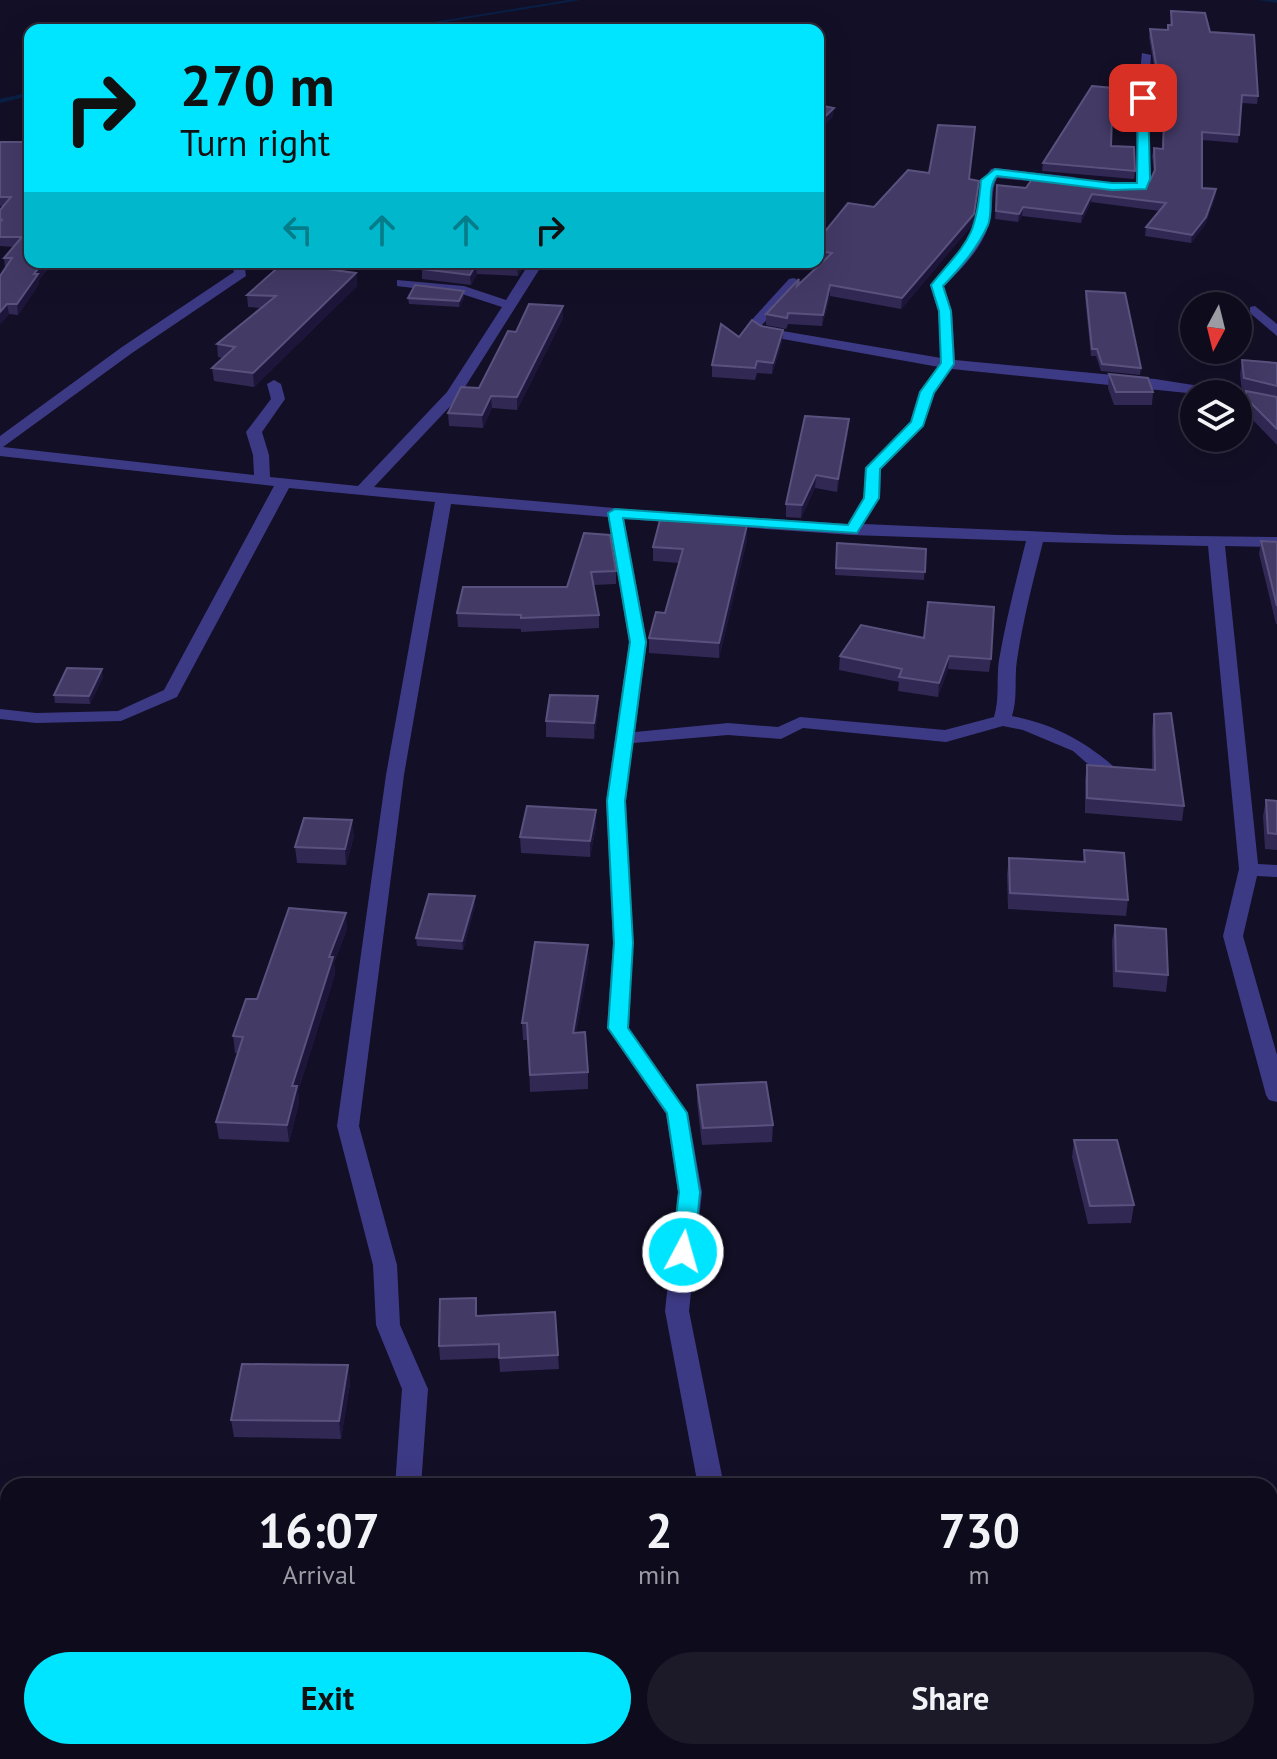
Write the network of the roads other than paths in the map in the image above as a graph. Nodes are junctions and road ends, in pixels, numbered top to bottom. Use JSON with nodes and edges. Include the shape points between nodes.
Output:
{"nodes":[{"id":1,"x":1146,"y":55,"type":"dead end"},
{"id":2,"x":239,"y":268,"type":"edge"},
{"id":3,"x":533,"y":268,"type":"edge"},
{"id":4,"x":794,"y":282,"type":"edge"},
{"id":5,"x":402,"y":283,"type":"dead end"},
{"id":6,"x":509,"y":305,"type":"junction"},
{"id":7,"x":1255,"y":310,"type":"dead end"},
{"id":8,"x":1277,"y":332,"type":"edge"},
{"id":9,"x":948,"y":364,"type":"junction"},
{"id":10,"x":274,"y":384,"type":"dead end"},
{"id":11,"x":1180,"y":387,"type":"edge"},
{"id":12,"x":0,"y":443,"type":"edge"},
{"id":13,"x":0,"y":451,"type":"edge"},
{"id":14,"x":262,"y":482,"type":"junction"},
{"id":15,"x":283,"y":485,"type":"junction"},
{"id":16,"x":363,"y":490,"type":"junction"},
{"id":17,"x":444,"y":499,"type":"junction"},
{"id":18,"x":615,"y":513,"type":"junction"},
{"id":19,"x":852,"y":530,"type":"junction"},
{"id":20,"x":1036,"y":536,"type":"junction"},
{"id":21,"x":1216,"y":541,"type":"junction"},
{"id":22,"x":1277,"y":542,"type":"edge"},
{"id":23,"x":0,"y":714,"type":"edge"},
{"id":24,"x":1002,"y":720,"type":"junction"},
{"id":25,"x":624,"y":738,"type":"junction"},
{"id":26,"x":1112,"y":775,"type":"edge"},
{"id":27,"x":1249,"y":869,"type":"junction"},
{"id":28,"x":1277,"y":871,"type":"edge"},
{"id":29,"x":1277,"y":1095,"type":"edge"},
{"id":30,"x":409,"y":1478,"type":"edge"},
{"id":31,"x":709,"y":1478,"type":"edge"}],
"edges":[{"from":1,"to":9,"type":"street","via":[[1142,186],[995,172],[987,180],[984,222],[964,257],[937,285],[945,311]]},
{"from":2,"to":12,"type":"street","via":[[241,273]]},
{"from":3,"to":6,"type":"street"},
{"from":4,"to":9,"type":"street","via":[[754,325],[761,331]]},
{"from":5,"to":6,"type":"street","via":[[464,290]]},
{"from":6,"to":16,"type":"street","via":[[453,395]]},
{"from":7,"to":8,"type":"street"},
{"from":9,"to":11,"type":"street"},
{"from":9,"to":19,"type":"street","via":[[927,392],[918,423],[873,468],[872,498]]},
{"from":10,"to":14,"type":"street","via":[[278,399],[254,432]]},
{"from":13,"to":14,"type":"street"},
{"from":14,"to":15,"type":"street"},
{"from":15,"to":16,"type":"street"},
{"from":15,"to":23,"type":"street","via":[[171,693],[121,716]]},
{"from":16,"to":17,"type":"street"},
{"from":17,"to":18,"type":"street"},
{"from":17,"to":30,"type":"street","via":[[395,775],[348,1126],[385,1265],[388,1325],[415,1389]]},
{"from":18,"to":19,"type":"street"},
{"from":18,"to":25,"type":"street","via":[[638,642]]},
{"from":19,"to":20,"type":"street"},
{"from":20,"to":21,"type":"street"},
{"from":20,"to":24,"type":"street","via":[[1014,623],[1006,674],[1009,696]]},
{"from":21,"to":22,"type":"street"},
{"from":21,"to":27,"type":"street"},
{"from":24,"to":25,"type":"street","via":[[946,736],[800,722],[781,733],[728,729]]},
{"from":24,"to":26,"type":"street","via":[[1080,747]]},
{"from":25,"to":31,"type":"street","via":[[616,801],[623,943],[618,1028],[677,1113],[690,1192],[677,1311]]},
{"from":27,"to":28,"type":"street"},
{"from":27,"to":29,"type":"street","via":[[1233,936]]}]}
